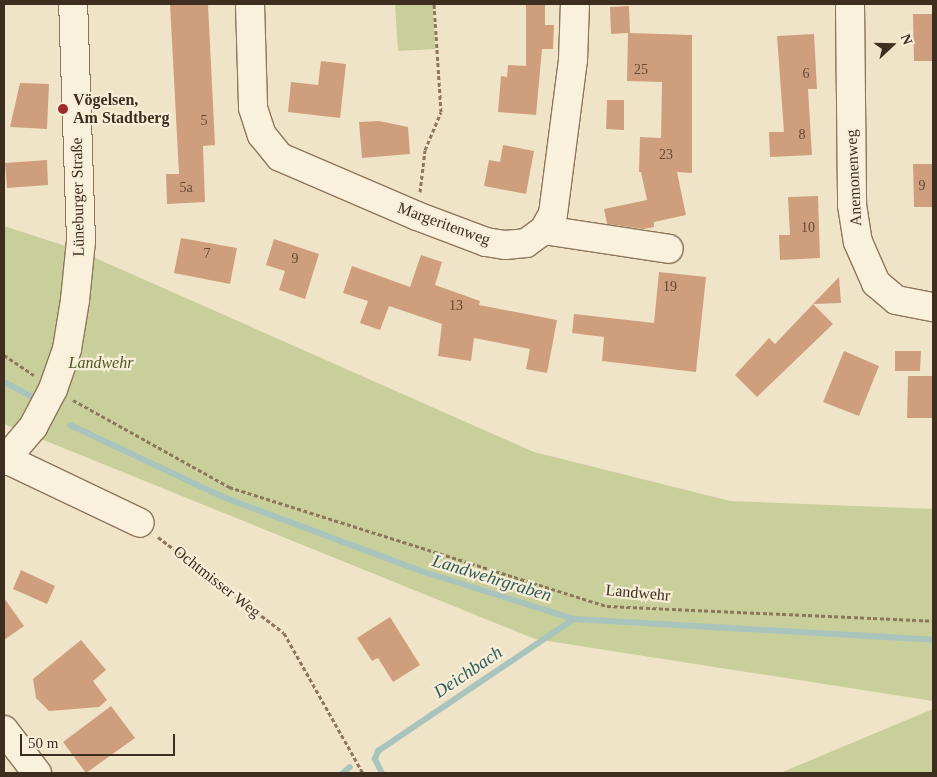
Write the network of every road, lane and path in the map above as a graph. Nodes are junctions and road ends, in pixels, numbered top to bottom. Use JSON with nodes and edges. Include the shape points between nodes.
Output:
{"nodes":[{"id":1,"x":74,"y":4,"type":"edge"},
{"id":2,"x":250,"y":4,"type":"edge"},
{"id":3,"x":434,"y":4,"type":"edge"},
{"id":4,"x":575,"y":4,"type":"edge"},
{"id":5,"x":850,"y":4,"type":"edge"},
{"id":6,"x":417,"y":216,"type":"junction"},
{"id":7,"x":535,"y":237,"type":"junction"},
{"id":8,"x":659,"y":257,"type":"dead end"},
{"id":9,"x":933,"y":307,"type":"edge"},
{"id":10,"x":4,"y":354,"type":"edge"},
{"id":11,"x":53,"y":389,"type":"junction"},
{"id":12,"x":5,"y":460,"type":"edge"},
{"id":13,"x":140,"y":523,"type":"joint"},
{"id":14,"x":933,"y":621,"type":"edge"},
{"id":15,"x":4,"y":730,"type":"edge"},
{"id":16,"x":37,"y":773,"type":"edge"},
{"id":17,"x":363,"y":773,"type":"edge"}],
"edges":[{"from":1,"to":11,"type":"street","name":"Lüneburger Straße","via":[[82,241],[67,349]]},
{"from":2,"to":6,"type":"street","name":"Margeritenweg","via":[[253,108],[262,135],[280,157]]},
{"from":3,"to":6,"type":"path","via":[[440,112],[425,150]]},
{"from":4,"to":7,"type":"street","via":[[573,60],[553,214]]},
{"from":5,"to":9,"type":"street","name":"Anemonenweg","via":[[852,205],[858,242],[876,283],[896,300]]},
{"from":6,"to":7,"type":"street","name":"Margeritenweg","via":[[486,242]]},
{"from":7,"to":8,"type":"street","name":"Margeritenweg","via":[[639,260]]},
{"from":10,"to":11,"type":"path","name":"Landwehr"},
{"from":11,"to":12,"type":"street","name":"Lüneburger Straße","via":[[33,427]]},
{"from":11,"to":14,"type":"path","name":"Landwehr","via":[[229,487],[607,606]]},
{"from":12,"to":13,"type":"street"},
{"from":13,"to":17,"type":"path","name":"Ochtmisser Weg","via":[[284,633]]},
{"from":15,"to":16,"type":"street"}]}
